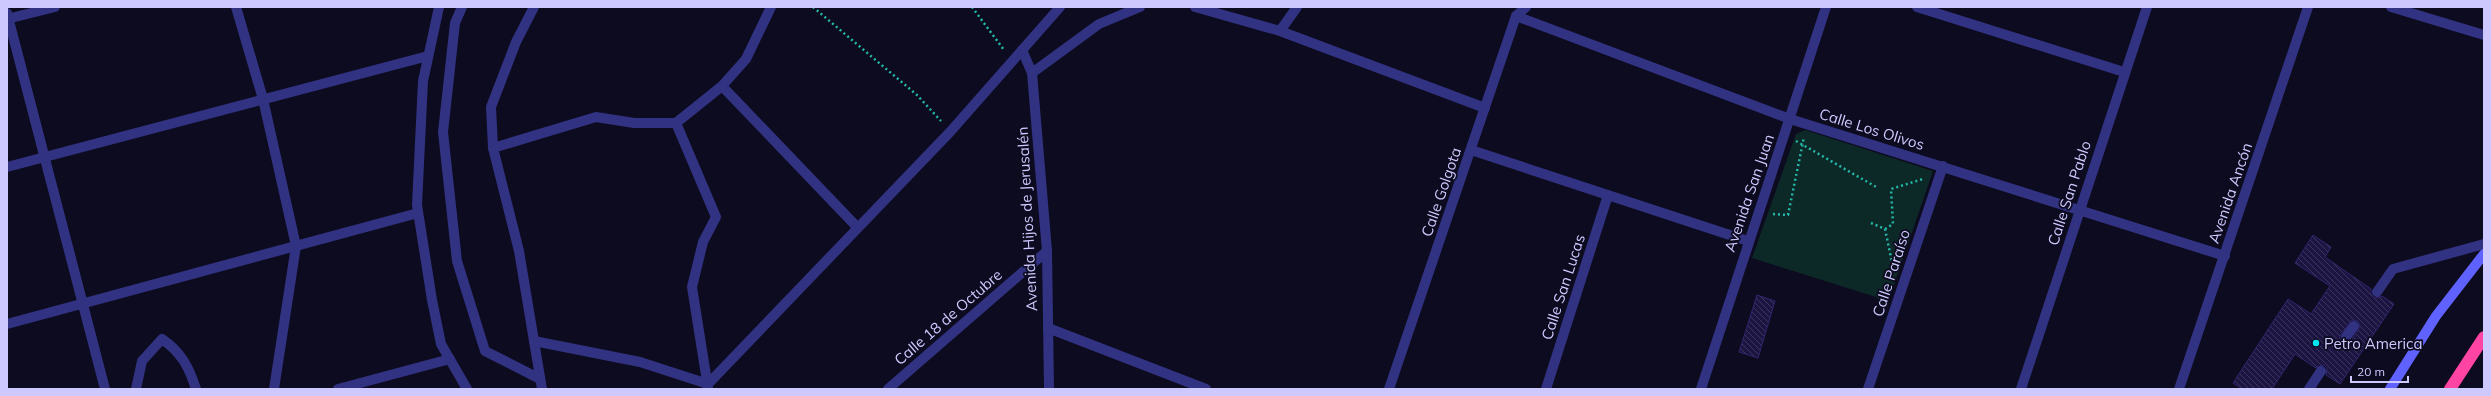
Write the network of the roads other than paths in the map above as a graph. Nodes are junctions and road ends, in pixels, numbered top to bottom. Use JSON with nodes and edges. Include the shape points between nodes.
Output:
{"nodes":[{"id":1,"x":55,"y":7,"type":"edge"},
{"id":2,"x":236,"y":7,"type":"edge"},
{"id":3,"x":439,"y":7,"type":"edge"},
{"id":4,"x":462,"y":7,"type":"edge"},
{"id":5,"x":534,"y":7,"type":"edge"},
{"id":6,"x":771,"y":7,"type":"edge"},
{"id":7,"x":1060,"y":7,"type":"edge"},
{"id":8,"x":1140,"y":7,"type":"edge"},
{"id":9,"x":1195,"y":7,"type":"edge"},
{"id":10,"x":1297,"y":7,"type":"edge"},
{"id":11,"x":1526,"y":7,"type":"edge"},
{"id":12,"x":1826,"y":7,"type":"edge"},
{"id":13,"x":1916,"y":7,"type":"edge"},
{"id":14,"x":2147,"y":7,"type":"edge"},
{"id":15,"x":2308,"y":7,"type":"edge"},
{"id":16,"x":2391,"y":7,"type":"edge"},
{"id":17,"x":1516,"y":16,"type":"junction"},
{"id":18,"x":8,"y":17,"type":"edge"},
{"id":19,"x":1280,"y":31,"type":"junction"},
{"id":20,"x":2484,"y":36,"type":"edge"},
{"id":21,"x":1022,"y":50,"type":"junction"},
{"id":22,"x":428,"y":56,"type":"junction"},
{"id":23,"x":1032,"y":72,"type":"junction"},
{"id":24,"x":2124,"y":72,"type":"junction"},
{"id":25,"x":722,"y":86,"type":"junction"},
{"id":26,"x":263,"y":99,"type":"junction"},
{"id":27,"x":1485,"y":108,"type":"junction"},
{"id":28,"x":1790,"y":119,"type":"junction"},
{"id":29,"x":676,"y":123,"type":"junction"},
{"id":30,"x":493,"y":148,"type":"junction"},
{"id":31,"x":1472,"y":150,"type":"junction"},
{"id":32,"x":45,"y":157,"type":"junction"},
{"id":33,"x":1942,"y":166,"type":"junction"},
{"id":34,"x":7,"y":167,"type":"edge"},
{"id":35,"x":1608,"y":195,"type":"junction"},
{"id":36,"x":2079,"y":211,"type":"junction"},
{"id":37,"x":418,"y":213,"type":"junction"},
{"id":38,"x":857,"y":227,"type":"junction"},
{"id":39,"x":1748,"y":241,"type":"junction"},
{"id":40,"x":2484,"y":244,"type":"edge"},
{"id":41,"x":296,"y":246,"type":"junction"},
{"id":42,"x":1047,"y":251,"type":"junction"},
{"id":43,"x":2484,"y":254,"type":"edge"},
{"id":44,"x":2224,"y":256,"type":"junction"},
{"id":45,"x":2377,"y":292,"type":"dead end"},
{"id":46,"x":83,"y":302,"type":"junction"},
{"id":47,"x":7,"y":324,"type":"edge"},
{"id":48,"x":2354,"y":326,"type":"dead end"},
{"id":49,"x":1048,"y":328,"type":"junction"},
{"id":50,"x":2346,"y":337,"type":"dead end"},
{"id":51,"x":2484,"y":337,"type":"edge"},
{"id":52,"x":534,"y":341,"type":"junction"},
{"id":53,"x":450,"y":358,"type":"junction"},
{"id":54,"x":2321,"y":371,"type":"dead end"},
{"id":55,"x":541,"y":384,"type":"edge"},
{"id":56,"x":708,"y":387,"type":"edge"},
{"id":57,"x":105,"y":389,"type":"edge"},
{"id":58,"x":136,"y":389,"type":"edge"},
{"id":59,"x":196,"y":389,"type":"edge"},
{"id":60,"x":274,"y":389,"type":"edge"},
{"id":61,"x":338,"y":389,"type":"edge"},
{"id":62,"x":467,"y":389,"type":"edge"},
{"id":63,"x":888,"y":389,"type":"edge"},
{"id":64,"x":1049,"y":389,"type":"edge"},
{"id":65,"x":1206,"y":389,"type":"edge"},
{"id":66,"x":1389,"y":389,"type":"edge"},
{"id":67,"x":1546,"y":389,"type":"edge"},
{"id":68,"x":1701,"y":389,"type":"edge"},
{"id":69,"x":1868,"y":389,"type":"edge"},
{"id":70,"x":2021,"y":389,"type":"edge"},
{"id":71,"x":2179,"y":389,"type":"edge"},
{"id":72,"x":2309,"y":389,"type":"edge"},
{"id":73,"x":2390,"y":389,"type":"edge"},
{"id":74,"x":2450,"y":389,"type":"edge"}],
"edges":[{"from":1,"to":18,"type":"street"},
{"from":2,"to":26,"type":"street"},
{"from":3,"to":22,"type":"street"},
{"from":4,"to":55,"type":"street","via":[[454,23],[444,132],[457,261],[485,351]]},
{"from":5,"to":30,"type":"street","via":[[516,42],[491,107]]},
{"from":6,"to":25,"type":"street","via":[[746,59]]},
{"from":7,"to":21,"type":"street"},
{"from":8,"to":23,"type":"street","via":[[1100,24]]},
{"from":9,"to":19,"type":"street"},
{"from":10,"to":19,"type":"street"},
{"from":11,"to":17,"type":"street","name":"Calle Golgota"},
{"from":12,"to":28,"type":"street","name":"Avenida San Juan"},
{"from":13,"to":24,"type":"street"},
{"from":14,"to":24,"type":"street","name":"Calle San Pablo"},
{"from":15,"to":44,"type":"street","name":"Avenida Ancón"},
{"from":16,"to":20,"type":"street"},
{"from":17,"to":27,"type":"street","name":"Calle Golgota"},
{"from":17,"to":28,"type":"street","name":"Calle Los Olivos"},
{"from":18,"to":32,"type":"street"},
{"from":19,"to":27,"type":"street"},
{"from":21,"to":23,"type":"street","name":"Avenida Hijos de Jerusalén"},
{"from":21,"to":38,"type":"street","via":[[950,132]]},
{"from":22,"to":26,"type":"street"},
{"from":22,"to":37,"type":"street","via":[[423,81]]},
{"from":23,"to":42,"type":"street","name":"Avenida Hijos de Jerusalén"},
{"from":24,"to":36,"type":"street","name":"Calle San Pablo"},
{"from":25,"to":29,"type":"street"},
{"from":25,"to":38,"type":"street"},
{"from":26,"to":32,"type":"street"},
{"from":26,"to":41,"type":"street"},
{"from":27,"to":31,"type":"street","name":"Calle Golgota"},
{"from":28,"to":33,"type":"street","name":"Calle Los Olivos"},
{"from":28,"to":39,"type":"street","name":"Avenida San Juan"},
{"from":29,"to":30,"type":"street","via":[[634,123],[596,117]]},
{"from":29,"to":56,"type":"street","via":[[716,217],[703,242],[692,286]]},
{"from":30,"to":52,"type":"street","via":[[519,251]]},
{"from":31,"to":35,"type":"street"},
{"from":31,"to":66,"type":"street","name":"Calle Golgota"},
{"from":32,"to":34,"type":"street"},
{"from":32,"to":46,"type":"street"},
{"from":33,"to":36,"type":"street","name":"Calle Los Olivos"},
{"from":33,"to":69,"type":"street","name":"Calle Paraíso"},
{"from":35,"to":39,"type":"street"},
{"from":35,"to":67,"type":"street","name":"Calle San Lucas"},
{"from":36,"to":44,"type":"street","name":"Calle Los Olivos"},
{"from":36,"to":70,"type":"street","name":"Calle San Pablo"},
{"from":37,"to":41,"type":"street"},
{"from":37,"to":53,"type":"street","via":[[441,344]]},
{"from":38,"to":56,"type":"street"},
{"from":39,"to":68,"type":"street","name":"Avenida San Juan"},
{"from":40,"to":45,"type":"street","via":[[2393,269]]},
{"from":41,"to":46,"type":"street"},
{"from":41,"to":60,"type":"street"},
{"from":42,"to":49,"type":"street","name":"Avenida Hijos de Jerusalén"},
{"from":42,"to":63,"type":"street","name":"Calle 18 de Octubre"},
{"from":43,"to":73,"type":"main road","via":[[2436,316]]},
{"from":44,"to":71,"type":"street","name":"Avenida Ancón"},
{"from":46,"to":47,"type":"street"},
{"from":46,"to":57,"type":"street"},
{"from":48,"to":50,"type":"street"},
{"from":49,"to":64,"type":"street","name":"Avenida Hijos de Jerusalén"},
{"from":49,"to":65,"type":"street"},
{"from":51,"to":74,"type":"highway"},
{"from":52,"to":55,"type":"street"},
{"from":52,"to":56,"type":"street","via":[[640,362]]},
{"from":53,"to":61,"type":"street"},
{"from":53,"to":62,"type":"street"},
{"from":54,"to":72,"type":"street"},
{"from":58,"to":59,"type":"street","via":[[142,361],[162,339],[176,348]]}]}
